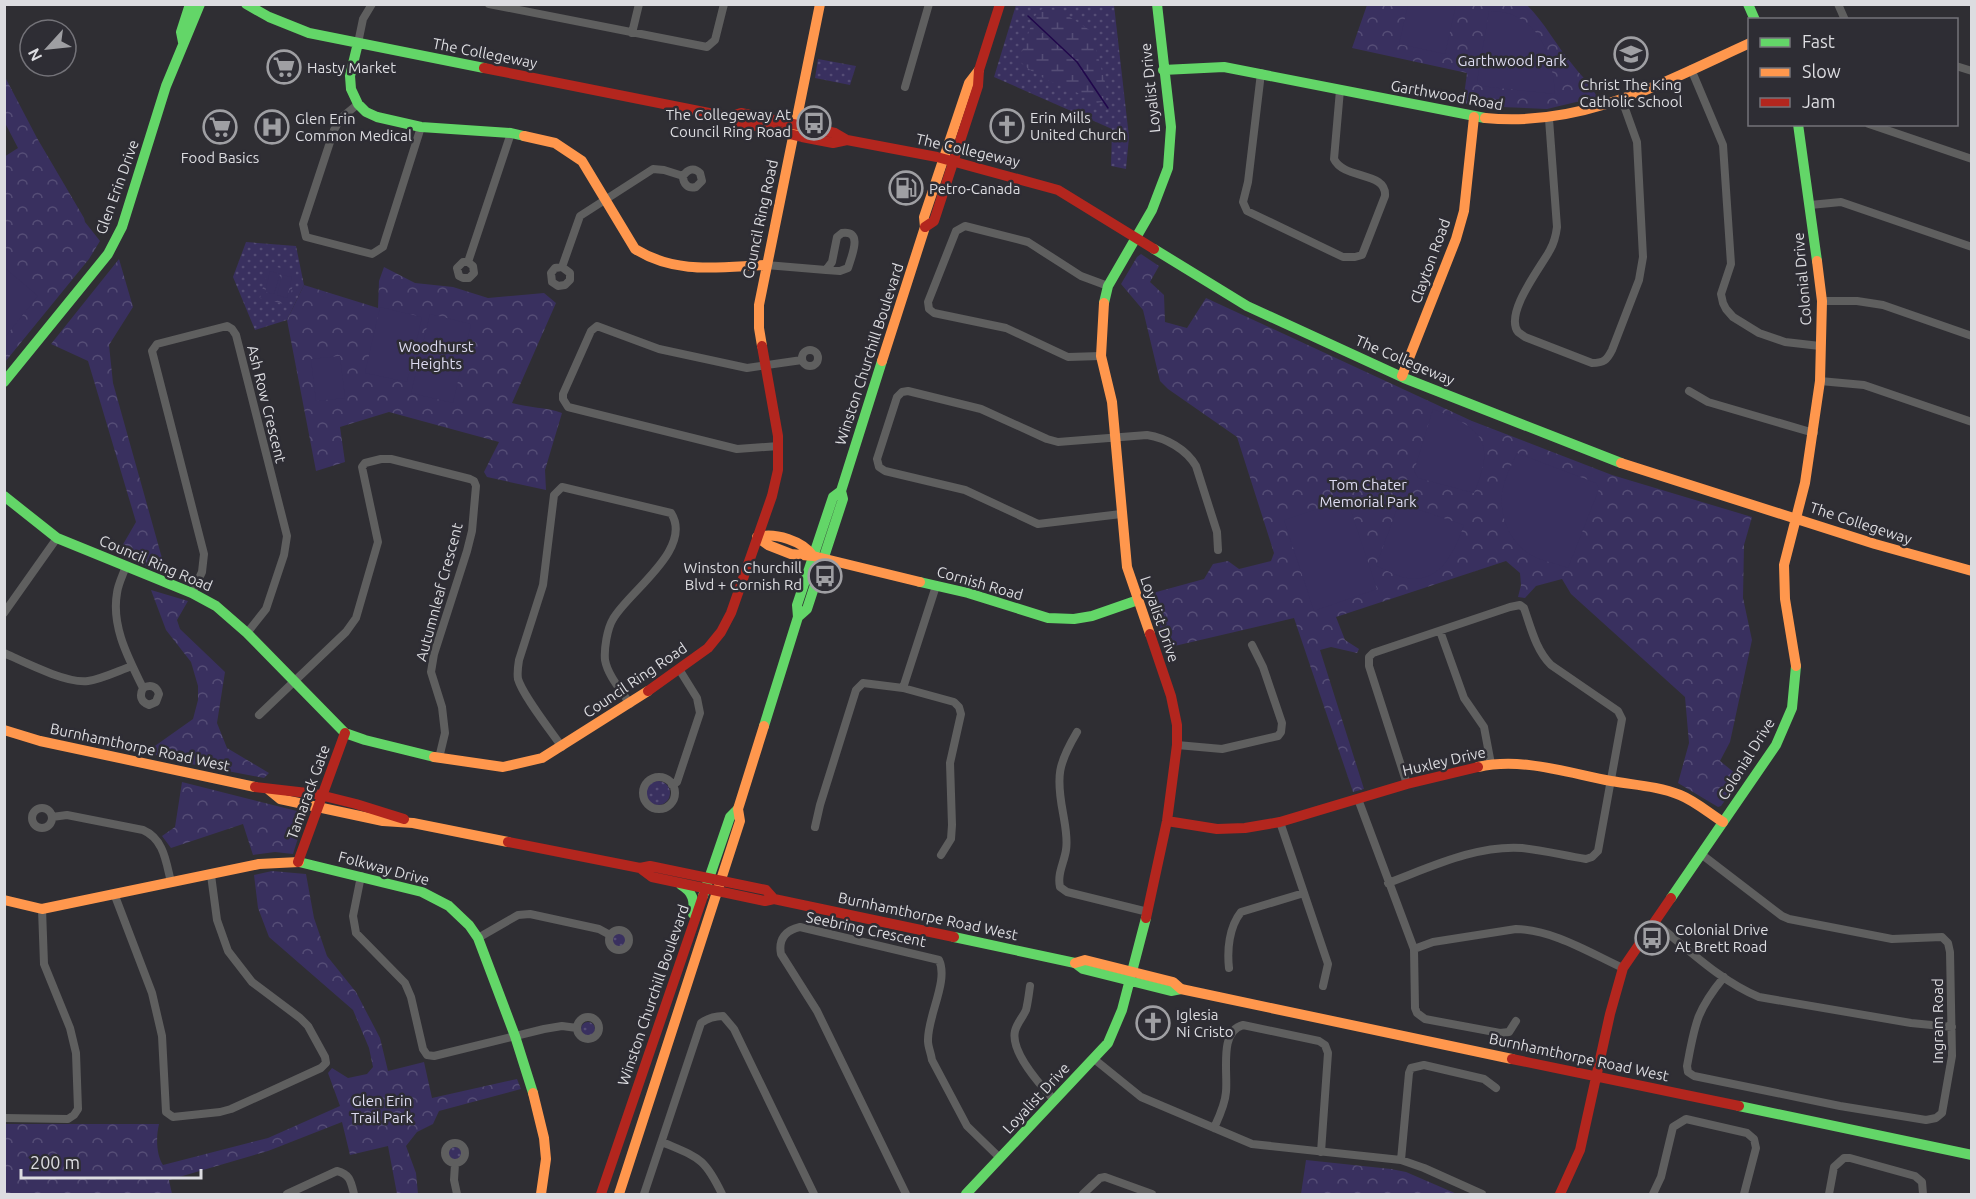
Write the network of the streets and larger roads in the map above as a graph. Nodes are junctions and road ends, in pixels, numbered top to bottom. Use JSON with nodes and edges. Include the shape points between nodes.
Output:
{"nodes":[{"id":1,"x":190,"y":4,"type":"edge"},
{"id":2,"x":200,"y":4,"type":"edge"},
{"id":3,"x":246,"y":4,"type":"edge"},
{"id":4,"x":263,"y":4,"type":"edge"},
{"id":5,"x":372,"y":4,"type":"edge"},
{"id":6,"x":489,"y":4,"type":"edge"},
{"id":7,"x":536,"y":4,"type":"edge"},
{"id":8,"x":639,"y":4,"type":"edge"},
{"id":9,"x":724,"y":4,"type":"edge"},
{"id":10,"x":820,"y":4,"type":"edge"},
{"id":11,"x":929,"y":4,"type":"edge"},
{"id":12,"x":1000,"y":4,"type":"edge"},
{"id":13,"x":1157,"y":4,"type":"edge"},
{"id":14,"x":1748,"y":4,"type":"edge"},
{"id":15,"x":1838,"y":4,"type":"edge"},
{"id":16,"x":534,"y":14,"type":"junction"},
{"id":17,"x":272,"y":18,"type":"junction"},
{"id":18,"x":1754,"y":18,"type":"edge"},
{"id":19,"x":1844,"y":18,"type":"edge"},
{"id":20,"x":632,"y":33,"type":"junction"},
{"id":21,"x":183,"y":42,"type":"junction"},
{"id":22,"x":358,"y":43,"type":"junction"},
{"id":23,"x":1748,"y":43,"type":"edge"},
{"id":24,"x":1691,"y":69,"type":"junction"},
{"id":25,"x":1163,"y":70,"type":"junction"},
{"id":26,"x":1261,"y":73,"type":"junction"},
{"id":27,"x":905,"y":87,"type":"dead end"},
{"id":28,"x":1340,"y":90,"type":"junction"},
{"id":29,"x":1622,"y":100,"type":"junction"},
{"id":30,"x":358,"y":104,"type":"junction"},
{"id":31,"x":1474,"y":117,"type":"junction"},
{"id":32,"x":1549,"y":119,"type":"junction"},
{"id":33,"x":1798,"y":126,"type":"edge"},
{"id":34,"x":1875,"y":126,"type":"edge"},
{"id":35,"x":421,"y":127,"type":"junction"},
{"id":36,"x":794,"y":129,"type":"junction"},
{"id":37,"x":511,"y":133,"type":"junction"},
{"id":38,"x":1971,"y":159,"type":"edge"},
{"id":39,"x":948,"y":160,"type":"junction"},
{"id":40,"x":683,"y":176,"type":"dead end"},
{"id":41,"x":604,"y":199,"type":"junction"},
{"id":42,"x":1810,"y":205,"type":"junction"},
{"id":43,"x":1136,"y":237,"type":"junction"},
{"id":44,"x":1971,"y":247,"type":"edge"},
{"id":45,"x":468,"y":262,"type":"dead end"},
{"id":46,"x":766,"y":265,"type":"junction"},
{"id":47,"x":562,"y":267,"type":"dead end"},
{"id":48,"x":826,"y":270,"type":"junction"},
{"id":49,"x":1108,"y":286,"type":"junction"},
{"id":50,"x":1822,"y":301,"type":"junction"},
{"id":51,"x":1971,"y":336,"type":"edge"},
{"id":52,"x":1820,"y":346,"type":"junction"},
{"id":53,"x":1101,"y":356,"type":"junction"},
{"id":54,"x":802,"y":360,"type":"dead end"},
{"id":55,"x":766,"y":365,"type":"junction"},
{"id":56,"x":1401,"y":376,"type":"junction"},
{"id":57,"x":1820,"y":381,"type":"junction"},
{"id":58,"x":4,"y":382,"type":"edge"},
{"id":59,"x":1689,"y":390,"type":"dead end"},
{"id":60,"x":1971,"y":422,"type":"edge"},
{"id":61,"x":1814,"y":433,"type":"junction"},
{"id":62,"x":1116,"y":438,"type":"junction"},
{"id":63,"x":779,"y":446,"type":"junction"},
{"id":64,"x":4,"y":496,"type":"edge"},
{"id":65,"x":1121,"y":514,"type":"junction"},
{"id":66,"x":1795,"y":517,"type":"junction"},
{"id":67,"x":757,"y":537,"type":"junction"},
{"id":68,"x":57,"y":538,"type":"junction"},
{"id":69,"x":1218,"y":550,"type":"dead end"},
{"id":70,"x":819,"y":557,"type":"junction"},
{"id":71,"x":126,"y":566,"type":"junction"},
{"id":72,"x":1971,"y":571,"type":"edge"},
{"id":73,"x":936,"y":586,"type":"junction"},
{"id":74,"x":192,"y":593,"type":"junction"},
{"id":75,"x":1138,"y":600,"type":"junction"},
{"id":76,"x":4,"y":613,"type":"edge"},
{"id":77,"x":1440,"y":631,"type":"junction"},
{"id":78,"x":247,"y":633,"type":"junction"},
{"id":79,"x":1252,"y":645,"type":"dead end"},
{"id":80,"x":4,"y":653,"type":"edge"},
{"id":81,"x":132,"y":666,"type":"junction"},
{"id":82,"x":679,"y":669,"type":"junction"},
{"id":83,"x":294,"y":681,"type":"junction"},
{"id":84,"x":143,"y":688,"type":"dead end"},
{"id":85,"x":903,"y":688,"type":"junction"},
{"id":86,"x":630,"y":704,"type":"junction"},
{"id":87,"x":259,"y":715,"type":"dead end"},
{"id":88,"x":4,"y":730,"type":"edge"},
{"id":89,"x":1077,"y":732,"type":"dead end"},
{"id":90,"x":345,"y":733,"type":"junction"},
{"id":91,"x":1177,"y":745,"type":"junction"},
{"id":92,"x":562,"y":747,"type":"junction"},
{"id":93,"x":439,"y":758,"type":"junction"},
{"id":94,"x":1491,"y":764,"type":"junction"},
{"id":95,"x":1611,"y":781,"type":"junction"},
{"id":96,"x":1407,"y":784,"type":"junction"},
{"id":97,"x":672,"y":785,"type":"junction"},
{"id":98,"x":1358,"y":799,"type":"junction"},
{"id":99,"x":320,"y":802,"type":"junction"},
{"id":100,"x":52,"y":817,"type":"dead end"},
{"id":101,"x":1167,"y":821,"type":"junction"},
{"id":102,"x":1280,"y":822,"type":"junction"},
{"id":103,"x":1723,"y":822,"type":"junction"},
{"id":104,"x":815,"y":827,"type":"dead end"},
{"id":105,"x":1701,"y":854,"type":"junction"},
{"id":106,"x":940,"y":855,"type":"dead end"},
{"id":107,"x":298,"y":862,"type":"junction"},
{"id":108,"x":640,"y":868,"type":"junction"},
{"id":109,"x":211,"y":875,"type":"junction"},
{"id":110,"x":361,"y":876,"type":"junction"},
{"id":111,"x":652,"y":877,"type":"junction"},
{"id":112,"x":171,"y":882,"type":"junction"},
{"id":113,"x":1388,"y":883,"type":"junction"},
{"id":114,"x":713,"y":885,"type":"junction"},
{"id":115,"x":1304,"y":893,"type":"junction"},
{"id":116,"x":115,"y":896,"type":"junction"},
{"id":117,"x":4,"y":900,"type":"edge"},
{"id":118,"x":42,"y":909,"type":"junction"},
{"id":119,"x":1148,"y":912,"type":"junction"},
{"id":120,"x":1654,"y":922,"type":"junction"},
{"id":121,"x":610,"y":935,"type":"dead end"},
{"id":122,"x":478,"y":938,"type":"junction"},
{"id":123,"x":687,"y":947,"type":"junction"},
{"id":124,"x":1414,"y":949,"type":"junction"},
{"id":125,"x":1229,"y":968,"type":"dead end"},
{"id":126,"x":1623,"y":968,"type":"junction"},
{"id":127,"x":1724,"y":976,"type":"junction"},
{"id":128,"x":1131,"y":977,"type":"junction"},
{"id":129,"x":1030,"y":986,"type":"dead end"},
{"id":130,"x":1323,"y":986,"type":"dead end"},
{"id":131,"x":1516,"y":1021,"type":"dead end"},
{"id":132,"x":1952,"y":1027,"type":"junction"},
{"id":133,"x":577,"y":1028,"type":"dead end"},
{"id":134,"x":515,"y":1036,"type":"junction"},
{"id":135,"x":1094,"y":1059,"type":"junction"},
{"id":136,"x":1598,"y":1076,"type":"junction"},
{"id":137,"x":1496,"y":1088,"type":"dead end"},
{"id":138,"x":1054,"y":1100,"type":"junction"},
{"id":139,"x":4,"y":1118,"type":"edge"},
{"id":140,"x":1214,"y":1128,"type":"junction"},
{"id":141,"x":662,"y":1142,"type":"junction"},
{"id":142,"x":1321,"y":1152,"type":"junction"},
{"id":143,"x":1971,"y":1155,"type":"edge"},
{"id":144,"x":1000,"y":1158,"type":"junction"},
{"id":145,"x":1401,"y":1160,"type":"junction"},
{"id":146,"x":455,"y":1164,"type":"dead end"},
{"id":147,"x":287,"y":1194,"type":"edge"},
{"id":148,"x":354,"y":1194,"type":"edge"},
{"id":149,"x":457,"y":1194,"type":"edge"},
{"id":150,"x":541,"y":1194,"type":"edge"},
{"id":151,"x":601,"y":1194,"type":"edge"},
{"id":152,"x":620,"y":1194,"type":"edge"},
{"id":153,"x":644,"y":1194,"type":"edge"},
{"id":154,"x":722,"y":1194,"type":"edge"},
{"id":155,"x":814,"y":1194,"type":"edge"},
{"id":156,"x":906,"y":1194,"type":"edge"},
{"id":157,"x":966,"y":1194,"type":"edge"},
{"id":158,"x":1083,"y":1194,"type":"edge"},
{"id":159,"x":1152,"y":1194,"type":"edge"},
{"id":160,"x":1482,"y":1194,"type":"edge"},
{"id":161,"x":1560,"y":1194,"type":"edge"},
{"id":162,"x":1653,"y":1194,"type":"edge"},
{"id":163,"x":1744,"y":1194,"type":"edge"},
{"id":164,"x":1829,"y":1194,"type":"edge"},
{"id":165,"x":1923,"y":1194,"type":"edge"}],
"edges":[{"from":1,"to":21,"type":"street","name":"Glen Erin Drive","via":[[181,32]]},
{"from":2,"to":21,"type":"street","name":"Glen Erin Drive"},
{"from":3,"to":17,"type":"street","name":"The Collegeway"},
{"from":4,"to":17,"type":"street"},
{"from":5,"to":22,"type":"street","via":[[363,19]]},
{"from":6,"to":16,"type":"street"},
{"from":7,"to":16,"type":"street"},
{"from":8,"to":20,"type":"street"},
{"from":9,"to":20,"type":"street","via":[[710,46]]},
{"from":10,"to":36,"type":"street","name":"Council Ring Road"},
{"from":11,"to":27,"type":"street"},
{"from":12,"to":39,"type":"street","name":"Winston Churchill Boulevard","via":[[979,70],[969,83]]},
{"from":13,"to":25,"type":"street","name":"Loyalist Drive"},
{"from":14,"to":18,"type":"street"},
{"from":15,"to":19,"type":"street"},
{"from":16,"to":20,"type":"street"},
{"from":17,"to":22,"type":"street","name":"The Collegeway","via":[[309,33]]},
{"from":21,"to":58,"type":"street","name":"Glen Erin Drive","via":[[122,227],[108,254]]},
{"from":22,"to":30,"type":"street","via":[[350,76]]},
{"from":22,"to":36,"type":"street","name":"The Collegeway","via":[[739,122]]},
{"from":23,"to":24,"type":"street","name":"Garthwood Road"},
{"from":24,"to":29,"type":"street","name":"Garthwood Road"},
{"from":24,"to":52,"type":"street","via":[[1724,145],[1731,264],[1721,294],[1723,303],[1733,317],[1759,333],[1785,342]]},
{"from":25,"to":26,"type":"street","name":"Garthwood Road","via":[[1224,67]]},
{"from":25,"to":43,"type":"street","name":"Loyalist Drive","via":[[1172,127],[1168,168],[1152,210]]},
{"from":26,"to":28,"type":"street","name":"Garthwood Road"},
{"from":26,"to":28,"type":"street","via":[[1246,211],[1343,257],[1355,257],[1362,255],[1386,189],[1382,183],[1341,168],[1334,159]]},
{"from":28,"to":31,"type":"street","name":"Garthwood Road"},
{"from":29,"to":32,"type":"street","name":"Garthwood Road"},
{"from":29,"to":32,"type":"street","via":[[1637,142],[1643,257],[1639,280],[1612,350],[1608,359],[1600,363],[1526,337],[1515,324],[1523,294],[1556,235]]},
{"from":30,"to":35,"type":"street","via":[[377,117]]},
{"from":30,"to":35,"type":"street","via":[[334,129],[303,224],[306,237],[372,254],[379,251]]},
{"from":31,"to":32,"type":"street","name":"Garthwood Road"},
{"from":31,"to":56,"type":"street","name":"Clayton Road","via":[[1467,190],[1456,239]]},
{"from":33,"to":42,"type":"street","name":"Colonial Drive"},
{"from":34,"to":38,"type":"street"},
{"from":35,"to":37,"type":"street"},
{"from":36,"to":39,"type":"street","name":"The Collegeway","via":[[833,142],[847,140]]},
{"from":36,"to":46,"type":"street","name":"Council Ring Road"},
{"from":37,"to":41,"type":"street","via":[[568,150],[582,161]]},
{"from":37,"to":45,"type":"street"},
{"from":39,"to":43,"type":"street","name":"The Collegeway","via":[[1058,190]]},
{"from":39,"to":70,"type":"street","name":"Winston Churchill Boulevard","via":[[924,217],[925,227],[841,491],[833,497]]},
{"from":40,"to":41,"type":"street","via":[[653,169]]},
{"from":41,"to":46,"type":"street","via":[[635,249],[648,259],[683,268]]},
{"from":41,"to":47,"type":"street","via":[[580,216]]},
{"from":42,"to":44,"type":"street","via":[[1841,202]]},
{"from":42,"to":50,"type":"street","name":"Colonial Drive"},
{"from":43,"to":49,"type":"street","name":"Loyalist Drive"},
{"from":43,"to":56,"type":"street","name":"The Collegeway","via":[[1247,306]]},
{"from":46,"to":48,"type":"street"},
{"from":46,"to":55,"type":"street","name":"Council Ring Road","via":[[759,316]]},
{"from":48,"to":48,"type":"street","via":[[848,268],[855,237],[847,232],[837,237],[832,262]]},
{"from":49,"to":53,"type":"street","name":"Loyalist Drive"},
{"from":49,"to":53,"type":"street","via":[[1082,276],[1028,242],[965,226],[956,231],[928,302],[934,313],[1006,328],[1068,357]]},
{"from":50,"to":51,"type":"street","via":[[1883,305]]},
{"from":50,"to":52,"type":"street","name":"Colonial Drive"},
{"from":52,"to":57,"type":"street","name":"Colonial Drive"},
{"from":53,"to":62,"type":"street","name":"Loyalist Drive"},
{"from":54,"to":55,"type":"street"},
{"from":55,"to":63,"type":"street","name":"Council Ring Road"},
{"from":55,"to":63,"type":"street","via":[[747,368],[659,349],[597,326],[591,331],[563,399],[568,407],[737,449]]},
{"from":56,"to":66,"type":"street","name":"The Collegeway","via":[[1611,460]]},
{"from":57,"to":60,"type":"street","via":[[1864,385]]},
{"from":57,"to":61,"type":"street","name":"Colonial Drive"},
{"from":59,"to":61,"type":"street","via":[[1708,402]]},
{"from":61,"to":66,"type":"street","name":"Colonial Drive"},
{"from":62,"to":65,"type":"street","name":"Loyalist Drive"},
{"from":62,"to":65,"type":"street","via":[[1047,439],[981,409],[909,391],[897,397],[878,459],[879,467],[885,471],[965,490],[1038,524]]},
{"from":62,"to":69,"type":"street","via":[[1158,437],[1191,457],[1217,532]]},
{"from":63,"to":67,"type":"street","name":"Council Ring Road","via":[[772,496]]},
{"from":64,"to":68,"type":"street","name":"Council Ring Road"},
{"from":65,"to":75,"type":"street","name":"Loyalist Drive","via":[[1127,567]]},
{"from":66,"to":72,"type":"street","name":"The Collegeway"},
{"from":66,"to":103,"type":"street","name":"Colonial Drive","via":[[1784,577],[1796,662],[1792,708],[1776,745]]},
{"from":67,"to":70,"type":"street","name":"Cornish Road","via":[[768,534],[807,546]]},
{"from":67,"to":82,"type":"street","name":"Council Ring Road","via":[[721,632],[708,648]]},
{"from":68,"to":71,"type":"street","name":"Council Ring Road"},
{"from":68,"to":76,"type":"street"},
{"from":70,"to":73,"type":"street","name":"Cornish Road"},
{"from":70,"to":114,"type":"street","name":"Winston Churchill Boulevard","via":[[797,605],[798,617],[738,809],[740,821]]},
{"from":71,"to":74,"type":"street","name":"Council Ring Road"},
{"from":71,"to":81,"type":"street","via":[[115,610]]},
{"from":73,"to":75,"type":"street","name":"Cornish Road","via":[[1061,620],[1092,616]]},
{"from":73,"to":85,"type":"street"},
{"from":74,"to":78,"type":"street","name":"Council Ring Road","via":[[216,606]]},
{"from":74,"to":78,"type":"street","name":"Ash Row Crescent","via":[[202,572],[204,554],[152,351],[157,344],[227,326],[236,335],[287,536],[266,609]]},
{"from":75,"to":91,"type":"street","name":"Loyalist Drive","via":[[1171,696]]},
{"from":77,"to":94,"type":"street","via":[[1464,698],[1484,727]]},
{"from":77,"to":95,"type":"street","via":[[1510,607],[1524,608],[1543,657],[1618,711],[1622,719]]},
{"from":77,"to":96,"type":"street","via":[[1369,657]]},
{"from":78,"to":83,"type":"street","name":"Council Ring Road"},
{"from":79,"to":91,"type":"street","via":[[1282,723],[1281,732],[1269,740],[1222,749]]},
{"from":80,"to":81,"type":"street","via":[[39,669],[87,681]]},
{"from":81,"to":84,"type":"street"},
{"from":82,"to":86,"type":"street","name":"Council Ring Road"},
{"from":82,"to":97,"type":"street","via":[[697,698],[700,713],[677,782]]},
{"from":83,"to":87,"type":"street","name":"Autumnleaf Crescent"},
{"from":83,"to":90,"type":"street","name":"Council Ring Road"},
{"from":83,"to":93,"type":"street","name":"Autumnleaf Crescent","via":[[356,618],[378,542],[362,471],[365,463],[391,459],[470,479],[476,486],[472,531],[431,672],[445,733]]},
{"from":85,"to":104,"type":"street","via":[[863,683],[856,690]]},
{"from":85,"to":106,"type":"street","via":[[954,702],[961,714],[950,763],[951,839]]},
{"from":86,"to":92,"type":"street","name":"Council Ring Road"},
{"from":86,"to":92,"type":"street","via":[[609,672],[605,658],[611,621],[656,573],[676,532],[676,520],[671,513],[562,487],[554,495],[543,585],[518,670],[532,703]]},
{"from":88,"to":99,"type":"street","name":"Burnhamthorpe Road West","via":[[269,790],[280,799]]},
{"from":89,"to":119,"type":"street","via":[[1059,776],[1066,833],[1060,887]]},
{"from":90,"to":93,"type":"street","name":"Council Ring Road"},
{"from":90,"to":99,"type":"street","name":"Tamarack Gate"},
{"from":91,"to":101,"type":"street","name":"Loyalist Drive"},
{"from":92,"to":93,"type":"street","name":"Council Ring Road","via":[[542,758],[503,767]]},
{"from":94,"to":95,"type":"street","name":"Huxley Drive","via":[[1544,766]]},
{"from":94,"to":96,"type":"street","name":"Huxley Drive"},
{"from":95,"to":103,"type":"street","name":"Huxley Drive","via":[[1680,795]]},
{"from":95,"to":113,"type":"street","via":[[1598,851],[1592,857],[1520,848],[1493,849]]},
{"from":96,"to":98,"type":"street","name":"Huxley Drive"},
{"from":97,"to":97,"type":"street","via":[[665,778],[651,779],[643,792],[645,801],[657,809],[667,806],[673,799]]},
{"from":98,"to":102,"type":"street","name":"Huxley Drive"},
{"from":98,"to":113,"type":"street"},
{"from":99,"to":107,"type":"street","name":"Tamarack Gate"},
{"from":99,"to":108,"type":"street","name":"Burnhamthorpe Road West","via":[[383,821],[413,823]]},
{"from":100,"to":112,"type":"street","via":[[67,815],[152,833],[162,849]]},
{"from":101,"to":102,"type":"street","name":"Huxley Drive","via":[[1217,829]]},
{"from":101,"to":119,"type":"street","name":"Loyalist Drive"},
{"from":102,"to":115,"type":"street"},
{"from":103,"to":105,"type":"street","name":"Colonial Drive"},
{"from":105,"to":120,"type":"street","name":"Colonial Drive"},
{"from":105,"to":132,"type":"street","name":"Ingram Road","via":[[1789,919],[1893,939],[1942,937],[1950,951]]},
{"from":107,"to":109,"type":"street","name":"Folkway Drive","via":[[259,864]]},
{"from":107,"to":110,"type":"street","name":"Folkway Drive"},
{"from":108,"to":111,"type":"street","name":"Burnhamthorpe Road West"},
{"from":108,"to":114,"type":"street","name":"Burnhamthorpe Road West","via":[[650,866]]},
{"from":109,"to":112,"type":"street","name":"Folkway Drive"},
{"from":109,"to":116,"type":"street","via":[[217,920],[228,951],[252,982],[308,1026],[326,1063],[220,1112],[173,1117],[166,1112],[162,1036],[152,993]]},
{"from":110,"to":122,"type":"street","name":"Folkway Drive","via":[[409,887],[441,900]]},
{"from":110,"to":134,"type":"street","via":[[353,916],[356,933],[405,983],[427,1055]]},
{"from":111,"to":114,"type":"street","name":"Burnhamthorpe Road West"},
{"from":111,"to":123,"type":"street","via":[[681,885],[693,896],[695,904],[683,943]]},
{"from":112,"to":116,"type":"street","name":"Folkway Drive"},
{"from":113,"to":124,"type":"street"},
{"from":114,"to":123,"type":"street","name":"Winston Churchill Boulevard"},
{"from":114,"to":128,"type":"street","name":"Burnhamthorpe Road West","via":[[766,890],[774,899]]},
{"from":114,"to":152,"type":"street","name":"Winston Churchill Boulevard"},
{"from":115,"to":125,"type":"street","via":[[1241,912],[1235,919],[1228,951]]},
{"from":115,"to":130,"type":"street","via":[[1328,964]]},
{"from":116,"to":118,"type":"street","name":"Folkway Drive"},
{"from":117,"to":118,"type":"street","name":"Folkway Drive"},
{"from":118,"to":139,"type":"street","via":[[44,964],[76,1053],[78,1109],[68,1119]]},
{"from":119,"to":128,"type":"street","name":"Loyalist Drive"},
{"from":120,"to":126,"type":"street","name":"Colonial Drive"},
{"from":120,"to":127,"type":"street"},
{"from":121,"to":122,"type":"street","via":[[599,929],[530,914],[518,915]]},
{"from":122,"to":134,"type":"street","name":"Folkway Drive"},
{"from":123,"to":151,"type":"street","name":"Winston Churchill Boulevard"},
{"from":124,"to":126,"type":"street","via":[[1442,940],[1528,929],[1544,932]]},
{"from":124,"to":131,"type":"street","via":[[1415,1008],[1425,1019],[1500,1033],[1509,1032]]},
{"from":126,"to":136,"type":"street","name":"Colonial Drive"},
{"from":127,"to":132,"type":"street","via":[[1759,997]]},
{"from":127,"to":132,"type":"street","name":"Ingram Road","via":[[1707,997],[1696,1021],[1687,1066],[1694,1076],[1926,1120],[1942,1113],[1952,1056]]},
{"from":128,"to":135,"type":"street","name":"Loyalist Drive","via":[[1113,1034]]},
{"from":128,"to":136,"type":"street","name":"Burnhamthorpe Road West","via":[[1171,991],[1181,989]]},
{"from":129,"to":138,"type":"street","via":[[1014,1038],[1029,1071]]},
{"from":133,"to":134,"type":"street","via":[[562,1026]]},
{"from":134,"to":150,"type":"street","name":"Folkway Drive","via":[[544,1138],[546,1159]]},
{"from":135,"to":138,"type":"street","name":"Loyalist Drive"},
{"from":135,"to":140,"type":"street","via":[[1141,1097]]},
{"from":136,"to":143,"type":"street","name":"Burnhamthorpe Road West"},
{"from":136,"to":161,"type":"street","name":"Colonial Drive","via":[[1580,1150]]},
{"from":137,"to":145,"type":"street","via":[[1484,1079],[1424,1065],[1411,1068]]},
{"from":138,"to":144,"type":"street","name":"Loyalist Drive"},
{"from":140,"to":142,"type":"street","via":[[1252,1144]]},
{"from":140,"to":142,"type":"street","via":[[1225,1101],[1227,1053],[1230,1033],[1235,1027],[1243,1025],[1318,1041],[1328,1053]]},
{"from":141,"to":153,"type":"street"},
{"from":141,"to":154,"type":"street","via":[[703,1162]]},
{"from":141,"to":155,"type":"street","via":[[701,1023],[723,1016],[734,1029]]},
{"from":142,"to":145,"type":"street"},
{"from":144,"to":156,"type":"street","name":"Seebring Crescent","via":[[967,1126],[932,1060],[928,1042],[942,972],[939,960],[809,928],[794,928],[782,938],[781,954],[818,1011]]},
{"from":144,"to":157,"type":"street","name":"Loyalist Drive"},
{"from":145,"to":160,"type":"street"},
{"from":146,"to":149,"type":"street"},
{"from":147,"to":148,"type":"street","via":[[337,1171],[350,1179]]},
{"from":158,"to":159,"type":"street","via":[[1105,1177]]},
{"from":162,"to":163,"type":"street","via":[[1661,1178],[1673,1127],[1686,1119],[1747,1133],[1754,1139],[1756,1148]]},
{"from":164,"to":165,"type":"street","via":[[1834,1167],[1850,1158],[1916,1176],[1922,1182]]}]}
